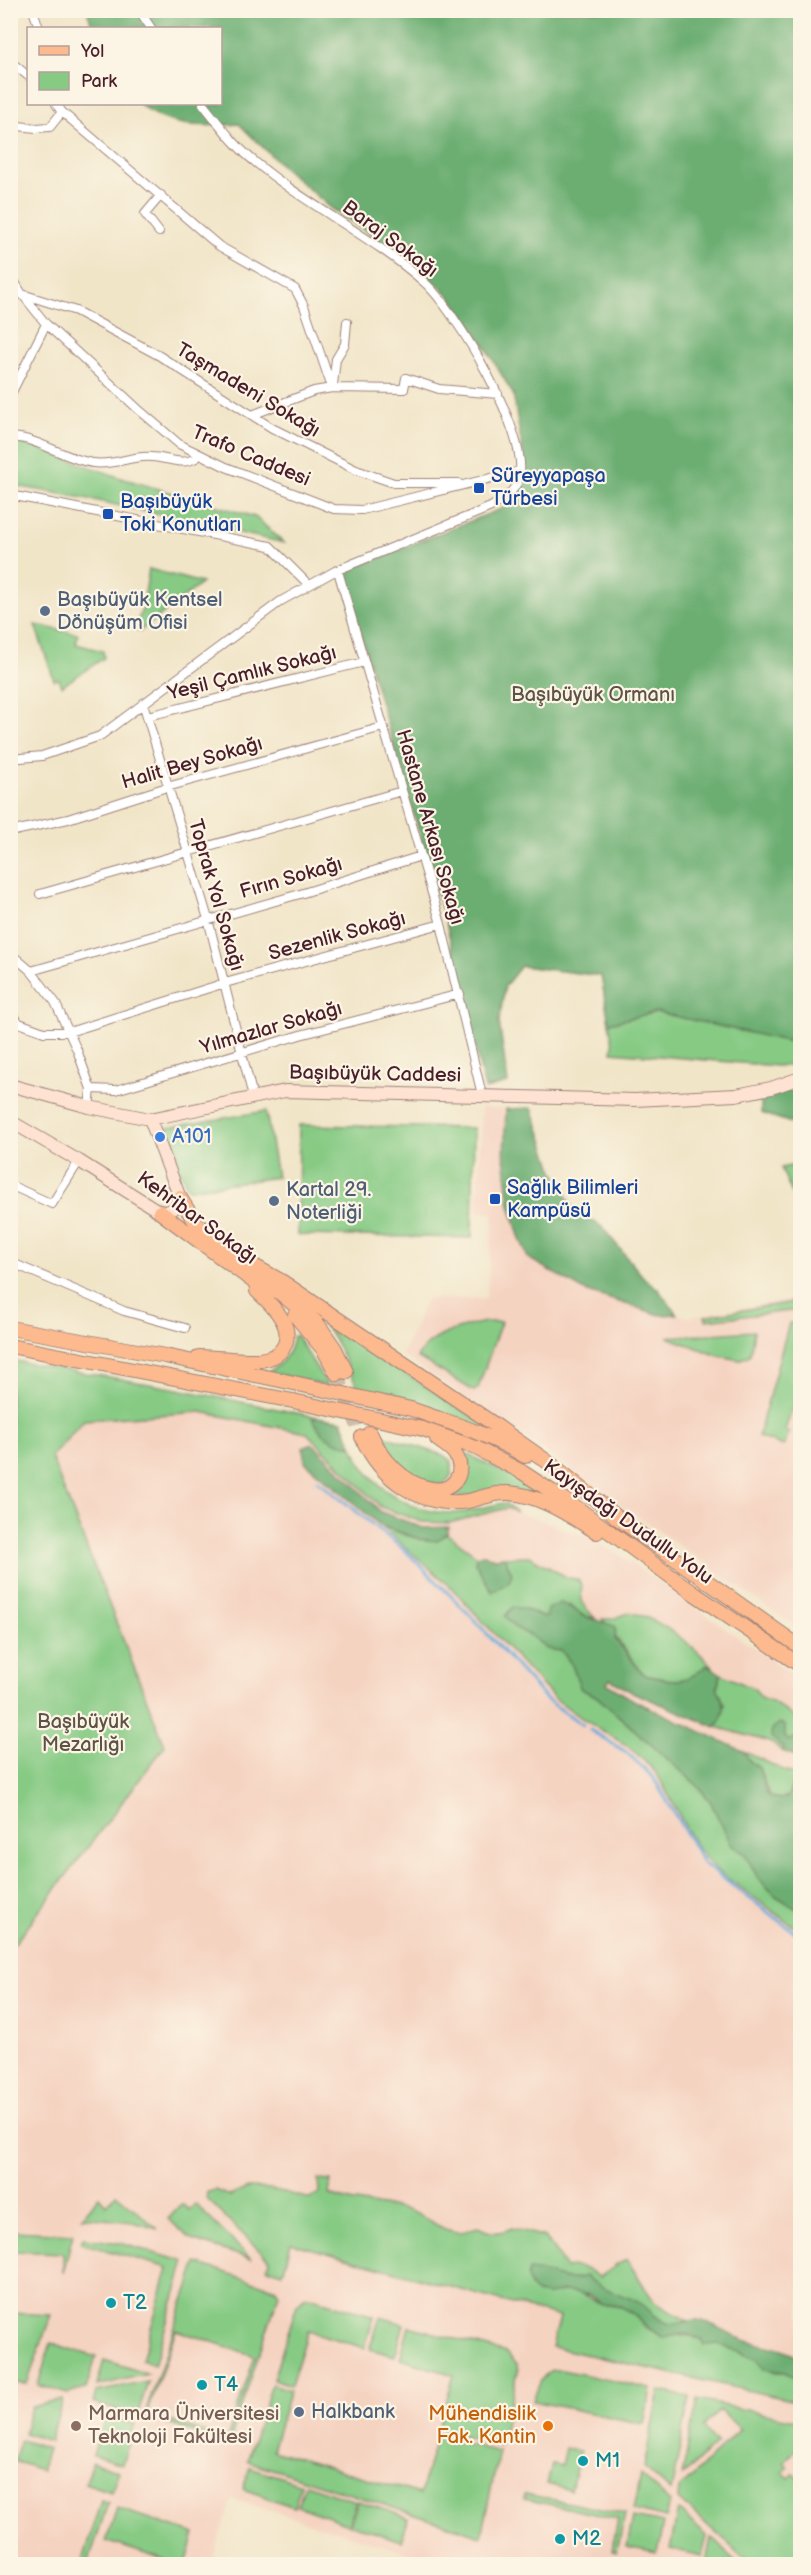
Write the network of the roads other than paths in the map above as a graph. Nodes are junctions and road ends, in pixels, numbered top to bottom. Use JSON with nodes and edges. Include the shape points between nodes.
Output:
{"nodes":[{"id":1,"x":33,"y":10,"type":"edge"},
{"id":2,"x":139,"y":10,"type":"edge"},
{"id":3,"x":39,"y":27,"type":"edge"},
{"id":4,"x":150,"y":27,"type":"edge"},
{"id":5,"x":10,"y":62,"type":"edge"},
{"id":6,"x":27,"y":75,"type":"edge"},
{"id":7,"x":204,"y":105,"type":"edge"},
{"id":8,"x":61,"y":107,"type":"edge"},
{"id":9,"x":10,"y":125,"type":"edge"},
{"id":10,"x":161,"y":195,"type":"junction"},
{"id":11,"x":159,"y":232,"type":"dead end"},
{"id":12,"x":10,"y":274,"type":"edge"},
{"id":13,"x":10,"y":285,"type":"edge"},
{"id":14,"x":22,"y":294,"type":"junction"},
{"id":15,"x":347,"y":322,"type":"dead end"},
{"id":16,"x":46,"y":324,"type":"junction"},
{"id":17,"x":332,"y":388,"type":"junction"},
{"id":18,"x":498,"y":394,"type":"junction"},
{"id":19,"x":10,"y":396,"type":"edge"},
{"id":20,"x":252,"y":415,"type":"junction"},
{"id":21,"x":10,"y":437,"type":"edge"},
{"id":22,"x":200,"y":455,"type":"junction"},
{"id":23,"x":520,"y":471,"type":"junction"},
{"id":24,"x":464,"y":484,"type":"junction"},
{"id":25,"x":10,"y":495,"type":"edge"},
{"id":26,"x":338,"y":571,"type":"junction"},
{"id":27,"x":309,"y":585,"type":"junction"},
{"id":28,"x":364,"y":662,"type":"junction"},
{"id":29,"x":143,"y":703,"type":"junction"},
{"id":30,"x":147,"y":716,"type":"junction"},
{"id":31,"x":383,"y":727,"type":"junction"},
{"id":32,"x":11,"y":758,"type":"edge"},
{"id":33,"x":167,"y":787,"type":"junction"},
{"id":34,"x":402,"y":791,"type":"junction"},
{"id":35,"x":10,"y":832,"type":"edge"},
{"id":36,"x":188,"y":853,"type":"junction"},
{"id":37,"x":421,"y":856,"type":"junction"},
{"id":38,"x":40,"y":894,"type":"dead end"},
{"id":39,"x":208,"y":919,"type":"junction"},
{"id":40,"x":441,"y":924,"type":"junction"},
{"id":41,"x":10,"y":953,"type":"edge"},
{"id":42,"x":31,"y":971,"type":"junction"},
{"id":43,"x":225,"y":983,"type":"junction"},
{"id":44,"x":460,"y":994,"type":"junction"},
{"id":45,"x":10,"y":1011,"type":"edge"},
{"id":46,"x":15,"y":1023,"type":"edge"},
{"id":47,"x":69,"y":1032,"type":"junction"},
{"id":48,"x":241,"y":1052,"type":"junction"},
{"id":49,"x":801,"y":1077,"type":"edge"},
{"id":50,"x":10,"y":1085,"type":"edge"},
{"id":51,"x":91,"y":1089,"type":"junction"},
{"id":52,"x":488,"y":1095,"type":"junction"},
{"id":53,"x":253,"y":1097,"type":"junction"},
{"id":54,"x":89,"y":1107,"type":"junction"},
{"id":55,"x":150,"y":1119,"type":"junction"},
{"id":56,"x":10,"y":1121,"type":"edge"},
{"id":57,"x":79,"y":1161,"type":"junction"},
{"id":58,"x":10,"y":1185,"type":"edge"},
{"id":59,"x":180,"y":1198,"type":"junction"},
{"id":60,"x":160,"y":1212,"type":"junction"},
{"id":61,"x":229,"y":1258,"type":"junction"},
{"id":62,"x":10,"y":1262,"type":"edge"},
{"id":63,"x":10,"y":1328,"type":"edge"},
{"id":64,"x":185,"y":1328,"type":"dead end"},
{"id":65,"x":10,"y":1346,"type":"edge"},
{"id":66,"x":165,"y":1356,"type":"junction"},
{"id":67,"x":342,"y":1373,"type":"tunnel mouth"},
{"id":68,"x":423,"y":1429,"type":"junction"},
{"id":69,"x":622,"y":1521,"type":"junction"},
{"id":70,"x":652,"y":1563,"type":"junction"},
{"id":71,"x":801,"y":1647,"type":"edge"},
{"id":72,"x":801,"y":1665,"type":"edge"}],
"edges":[{"from":1,"to":3,"type":"street"},
{"from":2,"to":4,"type":"street"},
{"from":5,"to":6,"type":"street"},
{"from":7,"to":18,"type":"street","name":"Baraj Sokağı","via":[[230,139],[255,162],[426,284],[479,357]]},
{"from":8,"to":9,"type":"street","via":[[50,127]]},
{"from":8,"to":10,"type":"street"},
{"from":10,"to":11,"type":"street","via":[[145,214]]},
{"from":10,"to":17,"type":"street","via":[[219,246],[295,289]]},
{"from":12,"to":14,"type":"street"},
{"from":13,"to":14,"type":"street","name":"Trafo Caddesi"},
{"from":14,"to":16,"type":"street","name":"Trafo Caddesi"},
{"from":14,"to":20,"type":"street","name":"Taşmadeni Sokağı","via":[[76,311],[158,355]]},
{"from":15,"to":17,"type":"street"},
{"from":16,"to":19,"type":"street"},
{"from":16,"to":22,"type":"street","name":"Trafo Caddesi","via":[[146,416],[179,444]]},
{"from":17,"to":18,"type":"street","via":[[404,389],[406,378],[439,389]]},
{"from":17,"to":20,"type":"street"},
{"from":18,"to":23,"type":"street","name":"Baraj Sokağı","via":[[519,450]]},
{"from":20,"to":24,"type":"street","name":"Taşmadeni Sokağı","via":[[356,470],[394,483]]},
{"from":21,"to":22,"type":"street","via":[[25,438],[92,463],[154,457],[185,462]]},
{"from":22,"to":24,"type":"street","name":"Trafo Caddesi","via":[[334,509],[362,510]]},
{"from":23,"to":24,"type":"street"},
{"from":23,"to":26,"type":"street","via":[[507,496],[491,507]]},
{"from":25,"to":27,"type":"street","via":[[270,546]]},
{"from":26,"to":27,"type":"street"},
{"from":26,"to":28,"type":"street","name":"Hastane Arkası Sokağı"},
{"from":27,"to":29,"type":"street","via":[[281,601]]},
{"from":28,"to":30,"type":"street","name":"Yeşil Çamlık Sokağı"},
{"from":28,"to":31,"type":"street","name":"Hastane Arkası Sokağı"},
{"from":29,"to":30,"type":"street","name":"Toprak Yol Sokağı"},
{"from":29,"to":32,"type":"street","via":[[93,740],[42,756]]},
{"from":30,"to":33,"type":"street","name":"Toprak Yol Sokağı"},
{"from":31,"to":33,"type":"street","name":"Halit Bey Sokağı"},
{"from":31,"to":34,"type":"street","name":"Hastane Arkası Sokağı"},
{"from":33,"to":35,"type":"street","name":"Halit Bey Sokağı","via":[[68,819]]},
{"from":33,"to":36,"type":"street","name":"Toprak Yol Sokağı"},
{"from":34,"to":36,"type":"street"},
{"from":34,"to":37,"type":"street","name":"Hastane Arkası Sokağı"},
{"from":36,"to":38,"type":"street"},
{"from":36,"to":39,"type":"street","name":"Toprak Yol Sokağı"},
{"from":37,"to":39,"type":"street","name":"Fırın Sokağı"},
{"from":37,"to":40,"type":"street","name":"Hastane Arkası Sokağı"},
{"from":39,"to":42,"type":"street","name":"Fırın Sokağı"},
{"from":39,"to":43,"type":"street","name":"Toprak Yol Sokağı"},
{"from":40,"to":43,"type":"street","name":"Sezenlik Sokağı"},
{"from":40,"to":44,"type":"street","name":"Hastane Arkası Sokağı"},
{"from":41,"to":42,"type":"street"},
{"from":42,"to":47,"type":"street","via":[[54,1002]]},
{"from":43,"to":47,"type":"street","name":"Sezenlik Sokağı"},
{"from":43,"to":48,"type":"street","name":"Toprak Yol Sokağı"},
{"from":44,"to":48,"type":"street","name":"Yılmazlar Sokağı"},
{"from":44,"to":52,"type":"street","name":"Hastane Arkası Sokağı"},
{"from":45,"to":46,"type":"street"},
{"from":46,"to":47,"type":"street","via":[[44,1032]]},
{"from":47,"to":51,"type":"street"},
{"from":48,"to":51,"type":"street","name":"Yılmazlar Sokağı","via":[[116,1090]]},
{"from":48,"to":53,"type":"street","name":"Toprak Yol Sokağı"},
{"from":49,"to":52,"type":"main road","name":"Başıbüyük Caddesi","via":[[736,1095],[635,1100]]},
{"from":50,"to":54,"type":"main road","name":"Başıbüyük Caddesi"},
{"from":51,"to":54,"type":"street"},
{"from":52,"to":53,"type":"main road","name":"Başıbüyük Caddesi","via":[[315,1090]]},
{"from":53,"to":55,"type":"main road","name":"Başıbüyük Caddesi"},
{"from":54,"to":55,"type":"main road","name":"Başıbüyük Caddesi"},
{"from":55,"to":59,"type":"main road"},
{"from":56,"to":57,"type":"main road","name":"Kehribar Sokağı"},
{"from":57,"to":58,"type":"street","via":[[52,1204]]},
{"from":57,"to":60,"type":"main road","name":"Kehribar Sokağı"},
{"from":59,"to":60,"type":"main road","via":[[174,1209]]},
{"from":59,"to":61,"type":"main road","via":[[196,1223]]},
{"from":60,"to":61,"type":"main road","name":"Kehribar Sokağı"},
{"from":61,"to":66,"type":"main road","via":[[288,1329],[281,1352],[259,1360]]},
{"from":61,"to":67,"type":"main road","via":[[316,1323],[334,1349]]},
{"from":61,"to":69,"type":"main road","via":[[281,1281],[555,1467]]},
{"from":62,"to":64,"type":"street","via":[[124,1311]]},
{"from":63,"to":66,"type":"main road"},
{"from":65,"to":68,"type":"main road","name":"Kayışdağı Dudullu Yolu","bridge":true},
{"from":66,"to":69,"type":"main road","name":"Kayışdağı Dudullu Yolu","bridge":true,"via":[[411,1409],[461,1425],[510,1447]]},
{"from":68,"to":70,"type":"main road","name":"Kayışdağı Dudullu Yolu","via":[[476,1448],[522,1472]]},
{"from":68,"to":70,"type":"main road","via":[[454,1452],[460,1475],[442,1489],[411,1482],[366,1435],[368,1452],[399,1485],[440,1502],[507,1493],[539,1500]]},
{"from":69,"to":71,"type":"main road","name":"Kayışdağı Dudullu Yolu"},
{"from":70,"to":72,"type":"main road","name":"Kayışdağı Dudullu Yolu"}]}
